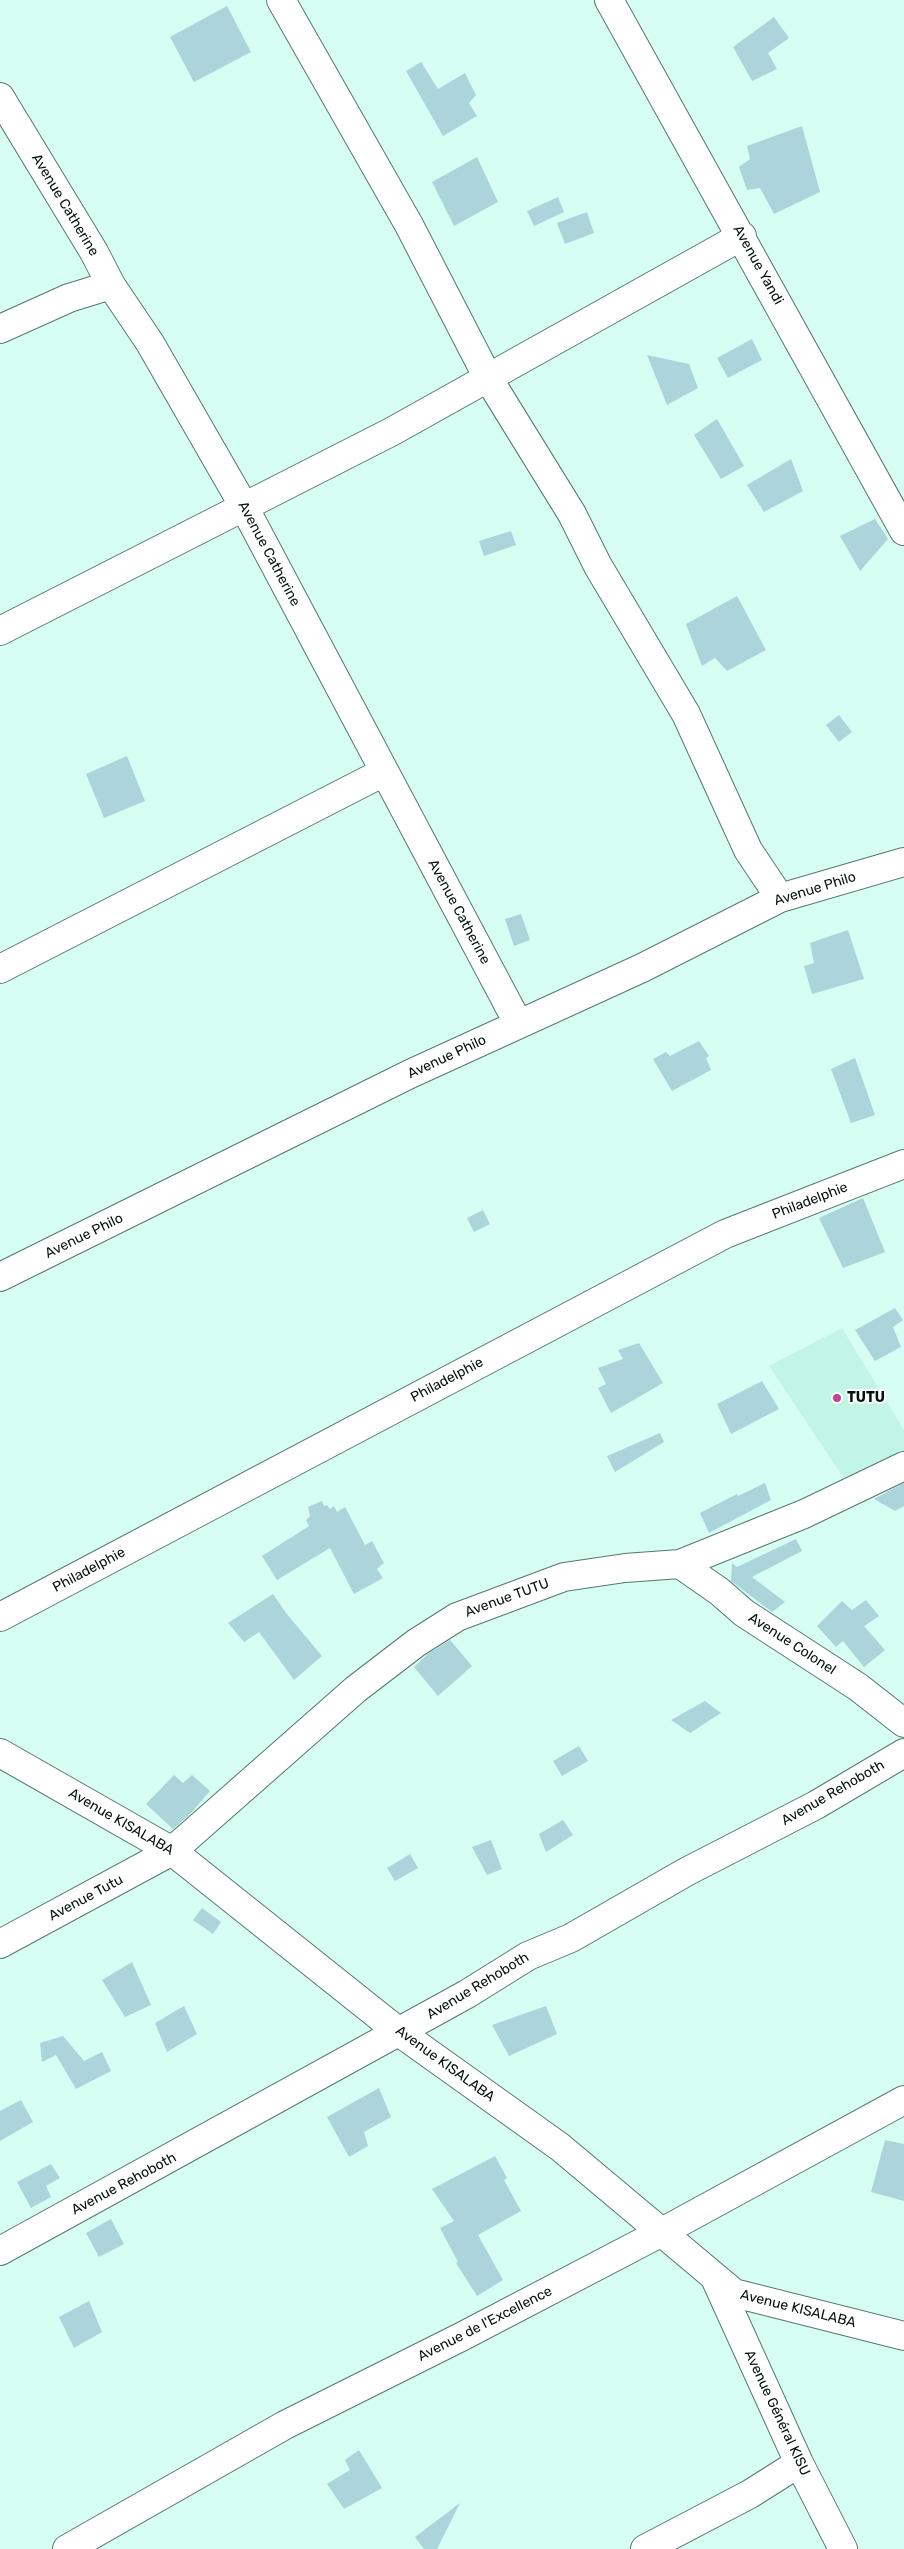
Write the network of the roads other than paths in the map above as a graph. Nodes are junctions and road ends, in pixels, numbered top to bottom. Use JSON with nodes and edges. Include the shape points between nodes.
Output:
{"nodes":[{"id":1,"x":281,"y":0,"type":"edge"},
{"id":2,"x":609,"y":0,"type":"edge"},
{"id":3,"x":0,"y":97,"type":"edge"},
{"id":4,"x":742,"y":236,"type":"junction"},
{"id":5,"x":111,"y":285,"type":"junction"},
{"id":6,"x":0,"y":329,"type":"edge"},
{"id":7,"x":488,"y":378,"type":"junction"},
{"id":8,"x":244,"y":506,"type":"junction"},
{"id":9,"x":904,"y":532,"type":"edge"},
{"id":10,"x":0,"y":631,"type":"edge"},
{"id":11,"x":384,"y":772,"type":"junction"},
{"id":12,"x":904,"y":862,"type":"edge"},
{"id":13,"x":780,"y":898,"type":"junction"},
{"id":14,"x":0,"y":969,"type":"edge"},
{"id":15,"x":518,"y":1023,"type":"junction"},
{"id":16,"x":904,"y":1164,"type":"edge"},
{"id":17,"x":0,"y":1277,"type":"edge"},
{"id":18,"x":904,"y":1466,"type":"edge"},
{"id":19,"x":680,"y":1564,"type":"junction"},
{"id":20,"x":0,"y":1617,"type":"edge"},
{"id":21,"x":904,"y":1723,"type":"edge"},
{"id":22,"x":0,"y":1753,"type":"edge"},
{"id":23,"x":904,"y":1753,"type":"edge"},
{"id":24,"x":172,"y":1851,"type":"junction"},
{"id":25,"x":0,"y":1944,"type":"edge"},
{"id":26,"x":399,"y":2032,"type":"junction"},
{"id":27,"x":904,"y":2100,"type":"edge"},
{"id":28,"x":662,"y":2232,"type":"junction"},
{"id":29,"x":0,"y":2251,"type":"edge"},
{"id":30,"x":714,"y":2277,"type":"junction"},
{"id":31,"x":904,"y":2336,"type":"edge"},
{"id":32,"x":799,"y":2463,"type":"junction"},
{"id":33,"x":67,"y":2549,"type":"edge"},
{"id":34,"x":645,"y":2549,"type":"edge"},
{"id":35,"x":843,"y":2549,"type":"edge"}],
"edges":[{"from":1,"to":7,"type":"street","via":[[409,225]]},
{"from":2,"to":4,"type":"street","name":"Avenue Yandi"},
{"from":3,"to":5,"type":"street","name":"Avenue Catherine"},
{"from":4,"to":7,"type":"street"},
{"from":4,"to":9,"type":"street","name":"Avenue Yandi"},
{"from":5,"to":6,"type":"street","via":[[69,298]]},
{"from":5,"to":8,"type":"street","name":"Avenue Catherine","via":[[150,343]]},
{"from":7,"to":8,"type":"street","via":[[391,432]]},
{"from":7,"to":13,"type":"street","via":[[572,514],[598,566],[686,714],[748,850]]},
{"from":8,"to":10,"type":"street"},
{"from":8,"to":11,"type":"street","name":"Avenue Catherine"},
{"from":11,"to":14,"type":"street"},
{"from":11,"to":15,"type":"street","name":"Avenue Catherine"},
{"from":12,"to":13,"type":"street","name":"Avenue Philo"},
{"from":13,"to":15,"type":"street","name":"Avenue Philo","via":[[642,968]]},
{"from":15,"to":17,"type":"street","name":"Avenue Philo"},
{"from":16,"to":20,"type":"street","name":"Philadelphie","via":[[725,1234]]},
{"from":18,"to":19,"type":"street","name":"Avenue TUTU","via":[[804,1514]]},
{"from":19,"to":21,"type":"street","name":"Avenue Colonel","via":[[744,1613],[858,1687]]},
{"from":19,"to":24,"type":"street","name":"Avenue TUTU","via":[[564,1577],[457,1617],[356,1688]]},
{"from":22,"to":24,"type":"street","name":"Avenue KISALABA"},
{"from":23,"to":26,"type":"street","name":"Avenue Rehoboth","via":[[816,1805],[686,1872],[571,1938],[528,1956]]},
{"from":24,"to":25,"type":"street","name":"Avenue Tutu"},
{"from":24,"to":26,"type":"street","name":"Avenue KISALABA"},
{"from":26,"to":28,"type":"street","name":"Avenue KISALABA","via":[[560,2147]]},
{"from":26,"to":29,"type":"street","name":"Avenue Rehoboth"},
{"from":27,"to":28,"type":"street","name":"Avenue de l'Excellence"},
{"from":28,"to":30,"type":"street","name":"Avenue KISALABA"},
{"from":28,"to":33,"type":"street","name":"Avenue de l'Excellence","via":[[285,2425]]},
{"from":30,"to":31,"type":"street","name":"Avenue KISALABA","via":[[734,2293]]},
{"from":30,"to":32,"type":"street","name":"Avenue Général KISU"},
{"from":32,"to":34,"type":"street","via":[[750,2494]]},
{"from":32,"to":35,"type":"street","name":"Avenue Général KISU"}]}
